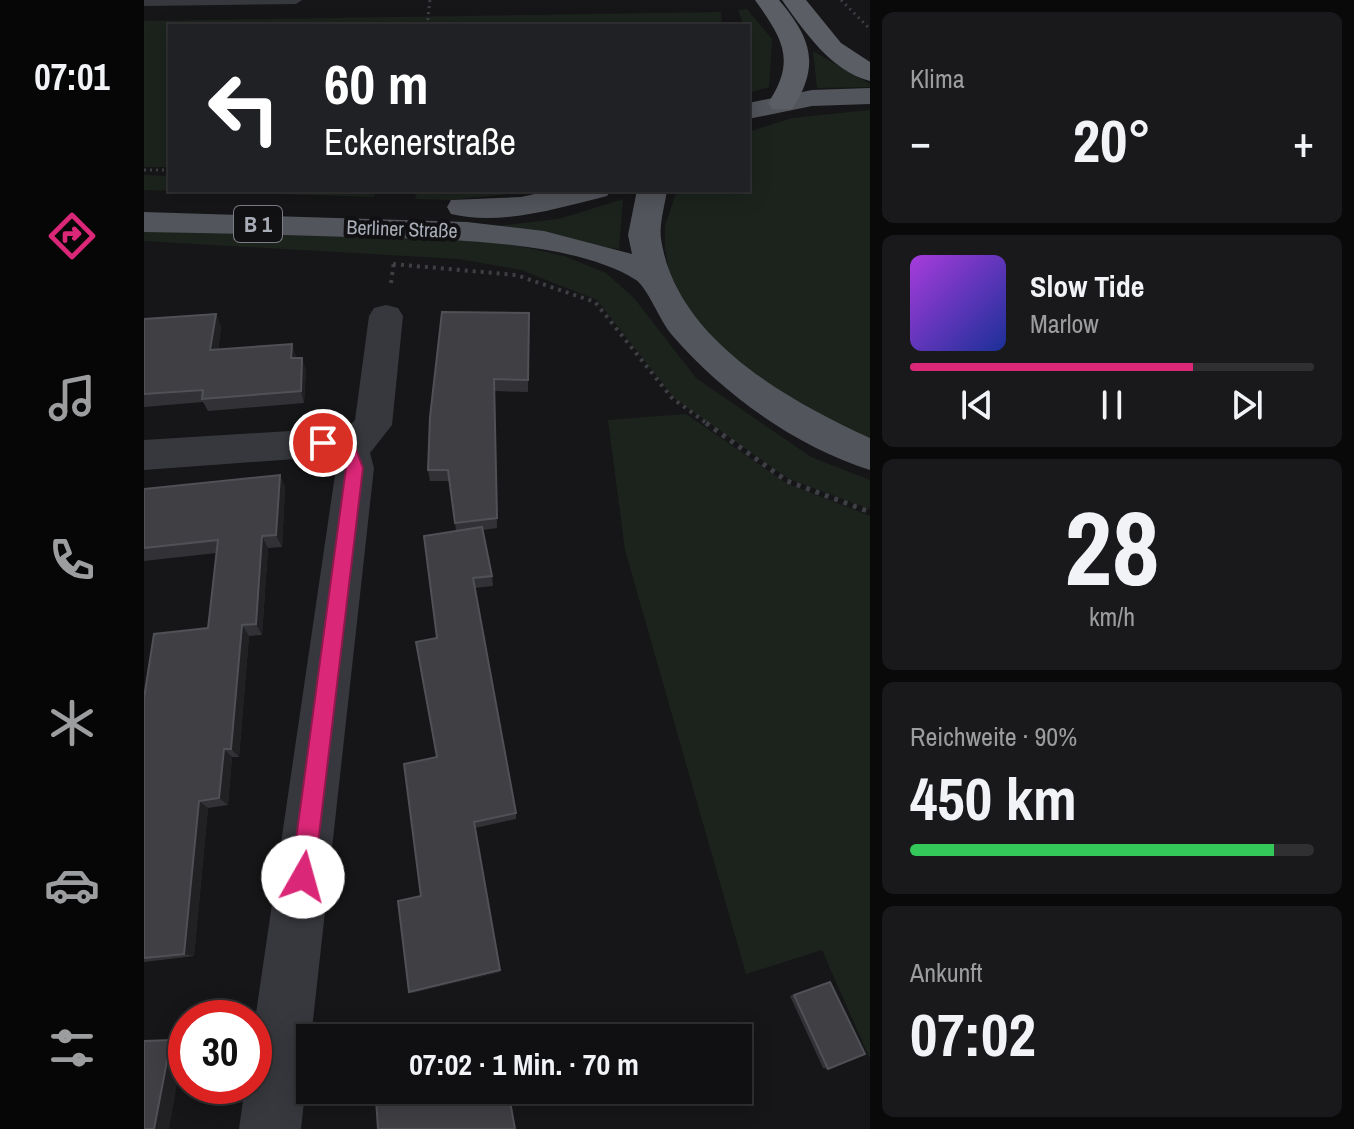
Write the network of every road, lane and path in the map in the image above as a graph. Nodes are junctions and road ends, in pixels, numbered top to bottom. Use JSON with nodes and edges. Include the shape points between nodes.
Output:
{"nodes":[{"id":1,"x":296,"y":0,"type":"edge"},
{"id":2,"x":430,"y":0,"type":"edge"},
{"id":3,"x":767,"y":0,"type":"edge"},
{"id":4,"x":841,"y":0,"type":"edge"},
{"id":5,"x":144,"y":2,"type":"edge"},
{"id":6,"x":797,"y":3,"type":"edge"},
{"id":7,"x":427,"y":24,"type":"edge"},
{"id":8,"x":870,"y":29,"type":"edge"},
{"id":9,"x":870,"y":55,"type":"edge"},
{"id":10,"x":870,"y":73,"type":"edge"},
{"id":11,"x":870,"y":96,"type":"edge"},
{"id":12,"x":782,"y":103,"type":"junction"},
{"id":13,"x":750,"y":111,"type":"edge"},
{"id":14,"x":144,"y":170,"type":"edge"},
{"id":15,"x":168,"y":170,"type":"edge"},
{"id":16,"x":587,"y":192,"type":"edge"},
{"id":17,"x":652,"y":192,"type":"edge"},
{"id":18,"x":144,"y":196,"type":"edge"},
{"id":19,"x":373,"y":216,"type":"junction"},
{"id":20,"x":436,"y":218,"type":"junction"},
{"id":21,"x":144,"y":222,"type":"edge"},
{"id":22,"x":394,"y":264,"type":"dead end"},
{"id":23,"x":654,"y":275,"type":"junction"},
{"id":24,"x":386,"y":316,"type":"dead end"},
{"id":25,"x":350,"y":450,"type":"junction"},
{"id":26,"x":144,"y":455,"type":"edge"},
{"id":27,"x":870,"y":455,"type":"edge"},
{"id":28,"x":870,"y":512,"type":"edge"},
{"id":29,"x":270,"y":1129,"type":"edge"}],
"edges":[{"from":1,"to":5,"type":"lane"},
{"from":2,"to":7,"type":"path"},
{"from":3,"to":12,"type":"highway","via":[[797,52],[798,74]]},
{"from":4,"to":8,"type":"path"},
{"from":6,"to":9,"type":"highway"},
{"from":6,"to":10,"type":"highway","via":[[832,48]]},
{"from":11,"to":12,"type":"main road"},
{"from":12,"to":13,"type":"main road"},
{"from":14,"to":15,"type":"path"},
{"from":16,"to":20,"type":"main road","name":"Berliner Straße","number":"B 1"},
{"from":17,"to":23,"type":"main road","via":[[645,225]]},
{"from":18,"to":19,"type":"main road","name":"Berliner Straße","number":"B 1"},
{"from":19,"to":20,"type":"main road","name":"Berliner Straße","number":"B 1"},
{"from":19,"to":21,"type":"main road","name":"Berliner Straße","number":"B 1"},
{"from":20,"to":23,"type":"main road","name":"Berliner Straße","number":"B 1","via":[[585,248]]},
{"from":22,"to":28,"type":"path","via":[[516,275],[595,302],[672,398],[787,481]]},
{"from":23,"to":27,"type":"main road","via":[[671,309],[716,362],[793,418]]},
{"from":24,"to":25,"type":"street","via":[[373,425]]},
{"from":25,"to":26,"type":"street","via":[[323,443]]},
{"from":25,"to":29,"type":"street","via":[[355,468]]}]}
